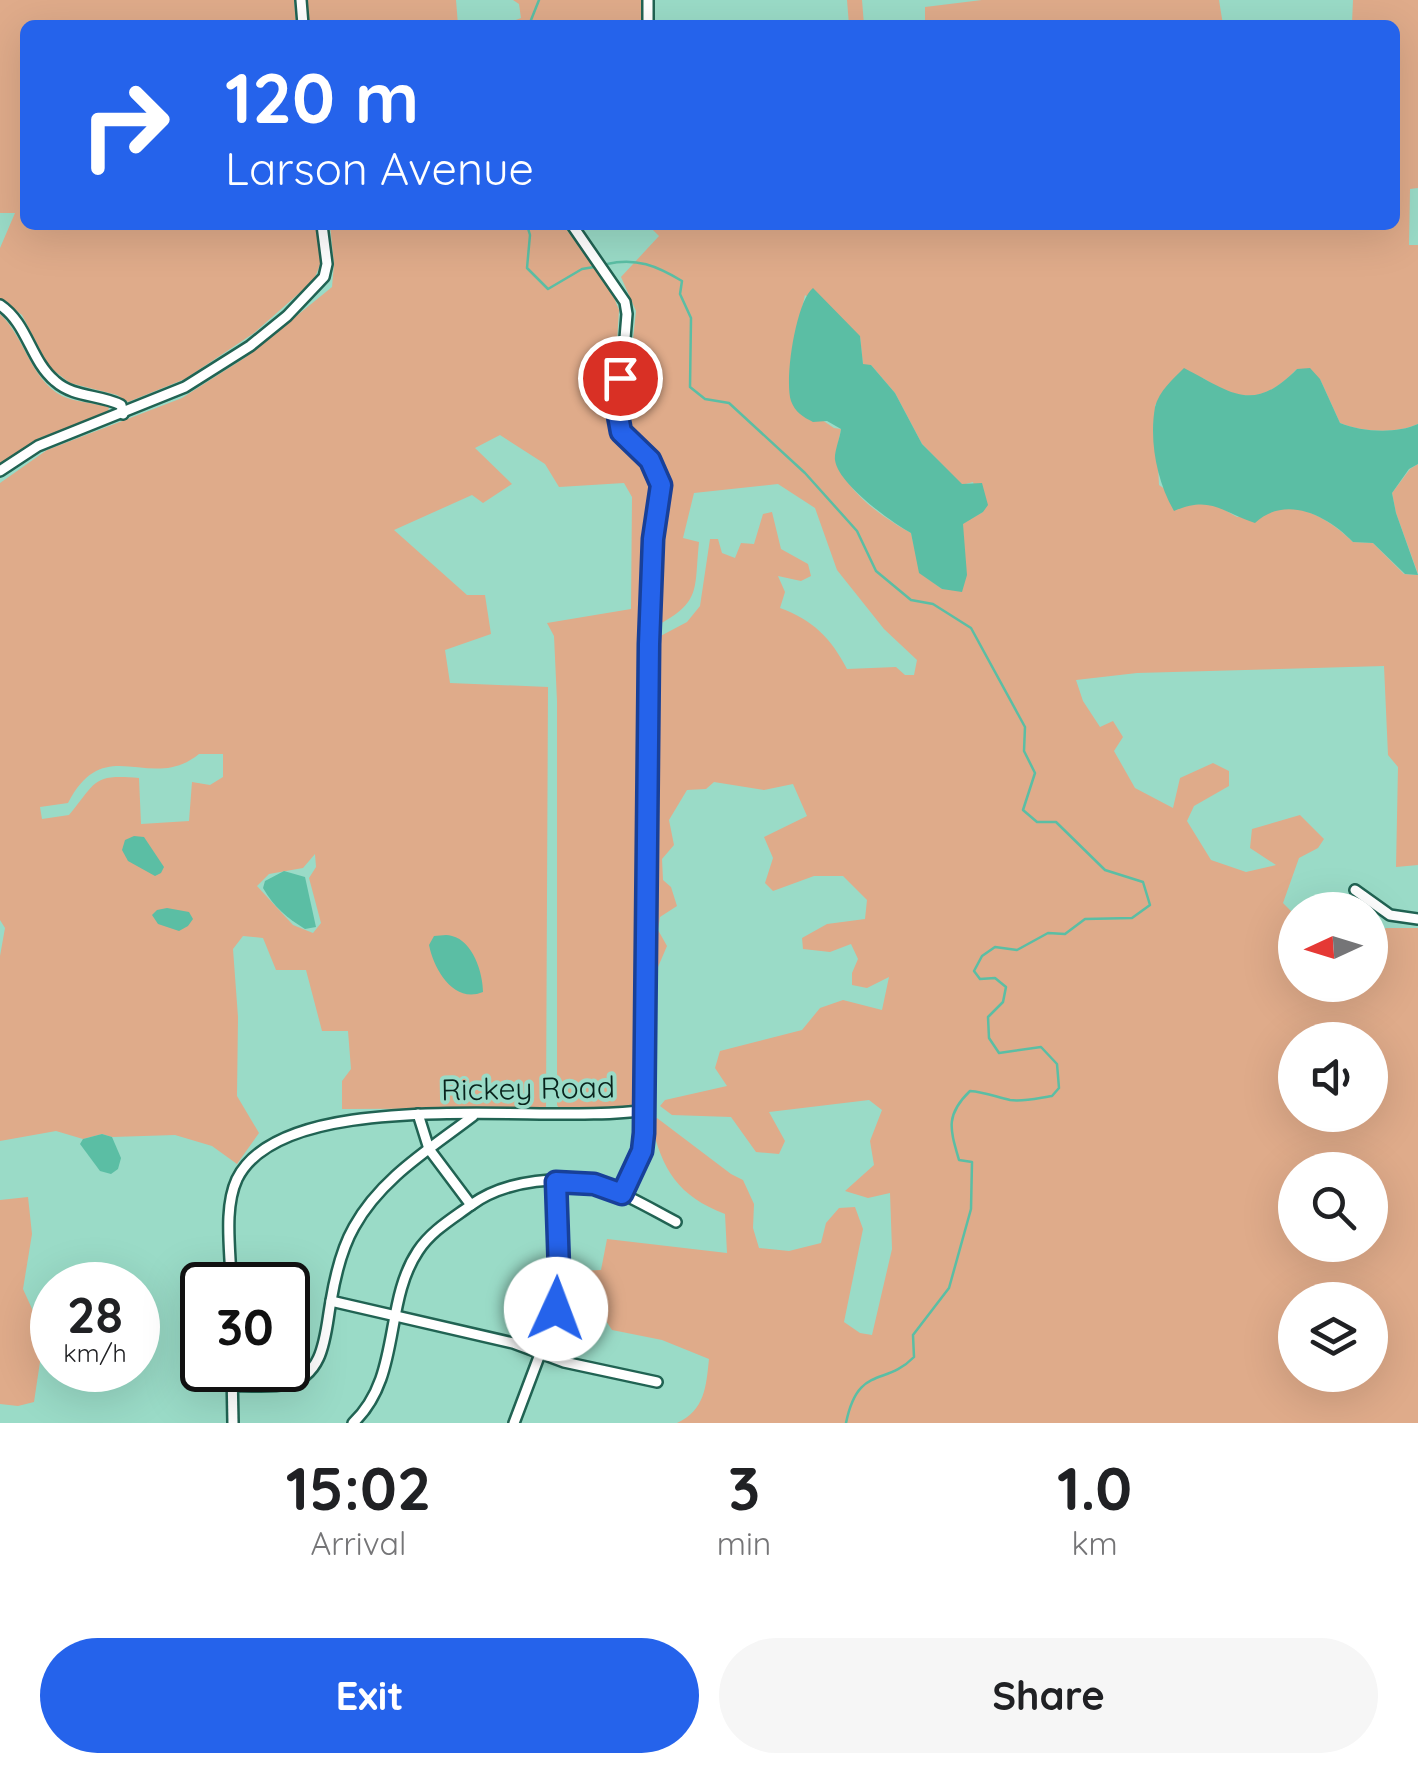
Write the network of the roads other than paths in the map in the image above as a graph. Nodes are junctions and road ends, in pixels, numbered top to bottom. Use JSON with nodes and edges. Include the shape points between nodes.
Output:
{"nodes":[{"id":1,"x":323,"y":230,"type":"edge"},
{"id":2,"x":576,"y":230,"type":"edge"},
{"id":3,"x":0,"y":305,"type":"edge"},
{"id":4,"x":124,"y":414,"type":"junction"},
{"id":5,"x":0,"y":471,"type":"edge"},
{"id":6,"x":1355,"y":890,"type":"dead end"},
{"id":7,"x":1418,"y":919,"type":"edge"},
{"id":8,"x":645,"y":1110,"type":"junction"},
{"id":9,"x":418,"y":1114,"type":"junction"},
{"id":10,"x":474,"y":1114,"type":"junction"},
{"id":11,"x":430,"y":1149,"type":"junction"},
{"id":12,"x":556,"y":1182,"type":"junction"},
{"id":13,"x":622,"y":1194,"type":"junction"},
{"id":14,"x":470,"y":1205,"type":"junction"},
{"id":15,"x":676,"y":1222,"type":"dead end"},
{"id":16,"x":231,"y":1262,"type":"edge"},
{"id":17,"x":330,"y":1301,"type":"junction"},
{"id":18,"x":397,"y":1317,"type":"junction"},
{"id":19,"x":542,"y":1354,"type":"junction"},
{"id":20,"x":310,"y":1370,"type":"edge"},
{"id":21,"x":658,"y":1382,"type":"dead end"},
{"id":22,"x":232,"y":1392,"type":"edge"},
{"id":23,"x":233,"y":1423,"type":"edge"},
{"id":24,"x":353,"y":1423,"type":"edge"},
{"id":25,"x":514,"y":1423,"type":"edge"}],
"edges":[{"from":1,"to":4,"type":"street","via":[[327,264],[317,288],[287,316],[218,368]]},
{"from":2,"to":8,"type":"street","name":"Rickey Road","via":[[625,302],[618,422],[654,464],[661,485],[649,644]]},
{"from":3,"to":4,"type":"street","via":[[15,317],[57,384],[113,401]]},
{"from":4,"to":5,"type":"street","via":[[38,446]]},
{"from":6,"to":7,"type":"street","via":[[1390,915]]},
{"from":8,"to":10,"type":"street","name":"Rickey Road"},
{"from":8,"to":13,"type":"street","via":[[642,1151]]},
{"from":9,"to":10,"type":"street","name":"Rickey Road"},
{"from":9,"to":11,"type":"street"},
{"from":9,"to":16,"type":"street","name":"Rickey Road","via":[[297,1132],[255,1157],[235,1185],[230,1206]]},
{"from":10,"to":11,"type":"street"},
{"from":11,"to":14,"type":"street"},
{"from":11,"to":17,"type":"street","via":[[379,1191],[358,1220]]},
{"from":12,"to":13,"type":"street"},
{"from":12,"to":14,"type":"street","via":[[500,1187]]},
{"from":12,"to":19,"type":"street","via":[[556,1309]]},
{"from":13,"to":15,"type":"street"},
{"from":14,"to":18,"type":"street","via":[[418,1251]]},
{"from":17,"to":18,"type":"street"},
{"from":17,"to":20,"type":"street","via":[[323,1350]]},
{"from":18,"to":19,"type":"street"},
{"from":18,"to":24,"type":"street","via":[[382,1378]]},
{"from":19,"to":21,"type":"street"},
{"from":19,"to":25,"type":"street"},
{"from":22,"to":23,"type":"street"}]}
